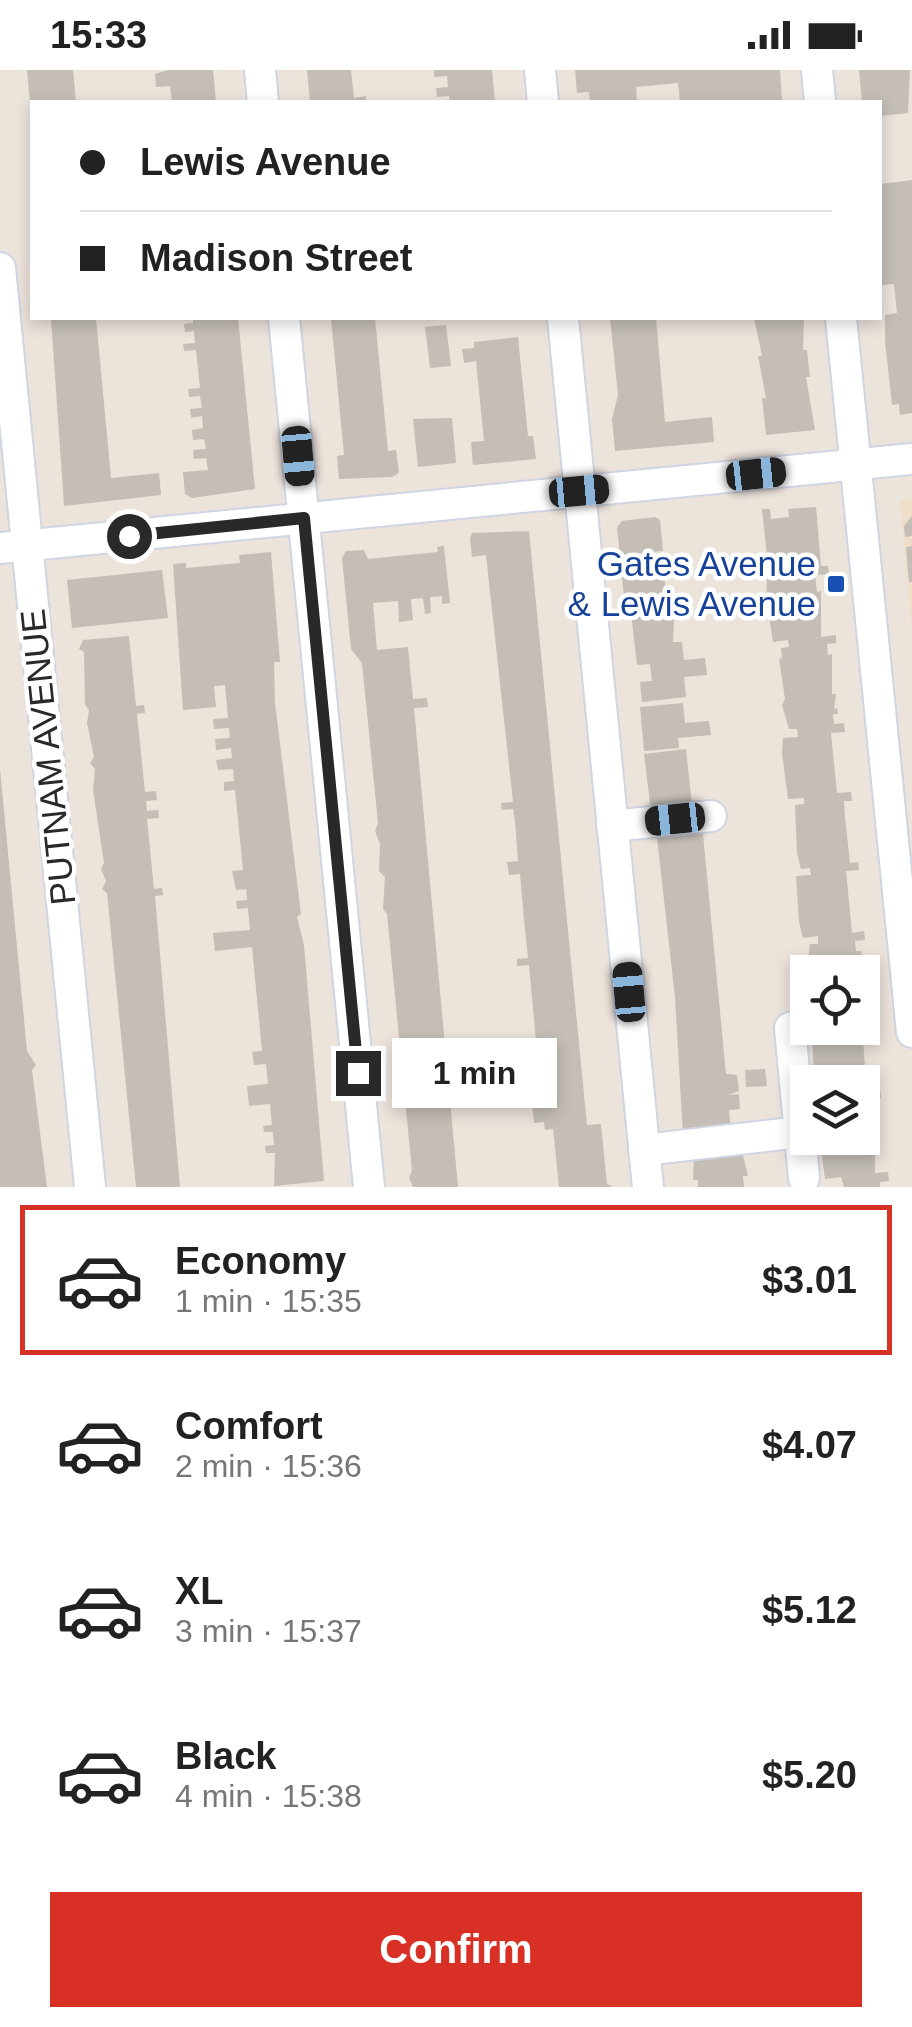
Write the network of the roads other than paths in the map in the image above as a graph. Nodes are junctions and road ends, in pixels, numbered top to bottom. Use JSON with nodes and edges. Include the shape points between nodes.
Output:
{"nodes":[{"id":1,"x":260,"y":70,"type":"edge"},
{"id":2,"x":540,"y":70,"type":"edge"},
{"id":3,"x":817,"y":70,"type":"edge"},
{"id":4,"x":263,"y":100,"type":"edge"},
{"id":5,"x":543,"y":100,"type":"edge"},
{"id":6,"x":820,"y":100,"type":"edge"},
{"id":7,"x":0,"y":268,"type":"edge"},
{"id":8,"x":284,"y":320,"type":"edge"},
{"id":9,"x":563,"y":320,"type":"edge"},
{"id":10,"x":841,"y":320,"type":"edge"},
{"id":11,"x":912,"y":458,"type":"edge"},
{"id":12,"x":856,"y":464,"type":"junction"},
{"id":13,"x":579,"y":491,"type":"junction"},
{"id":14,"x":304,"y":518,"type":"junction"},
{"id":15,"x":14,"y":547,"type":"edge"},
{"id":16,"x":711,"y":816,"type":"dead end"},
{"id":17,"x":612,"y":826,"type":"junction"},
{"id":18,"x":912,"y":1032,"type":"edge"},
{"id":19,"x":790,"y":1133,"type":"edge"},
{"id":20,"x":644,"y":1150,"type":"junction"},
{"id":21,"x":802,"y":1155,"type":"edge"},
{"id":22,"x":804,"y":1178,"type":"dead end"},
{"id":23,"x":90,"y":1187,"type":"edge"},
{"id":24,"x":369,"y":1187,"type":"edge"},
{"id":25,"x":648,"y":1187,"type":"edge"}],
"edges":[{"from":1,"to":4,"type":"street"},
{"from":2,"to":5,"type":"street"},
{"from":3,"to":6,"type":"street"},
{"from":7,"to":15,"type":"street","name":"PUTNAM AVENUE"},
{"from":8,"to":14,"type":"street"},
{"from":9,"to":13,"type":"street"},
{"from":10,"to":12,"type":"street"},
{"from":11,"to":12,"type":"street"},
{"from":12,"to":13,"type":"street"},
{"from":12,"to":18,"type":"street"},
{"from":13,"to":14,"type":"street"},
{"from":13,"to":17,"type":"street"},
{"from":14,"to":15,"type":"street"},
{"from":14,"to":24,"type":"street"},
{"from":15,"to":23,"type":"street","name":"PUTNAM AVENUE"},
{"from":16,"to":17,"type":"street"},
{"from":17,"to":20,"type":"street"},
{"from":19,"to":20,"type":"street"},
{"from":20,"to":25,"type":"street"},
{"from":21,"to":22,"type":"street"}]}
